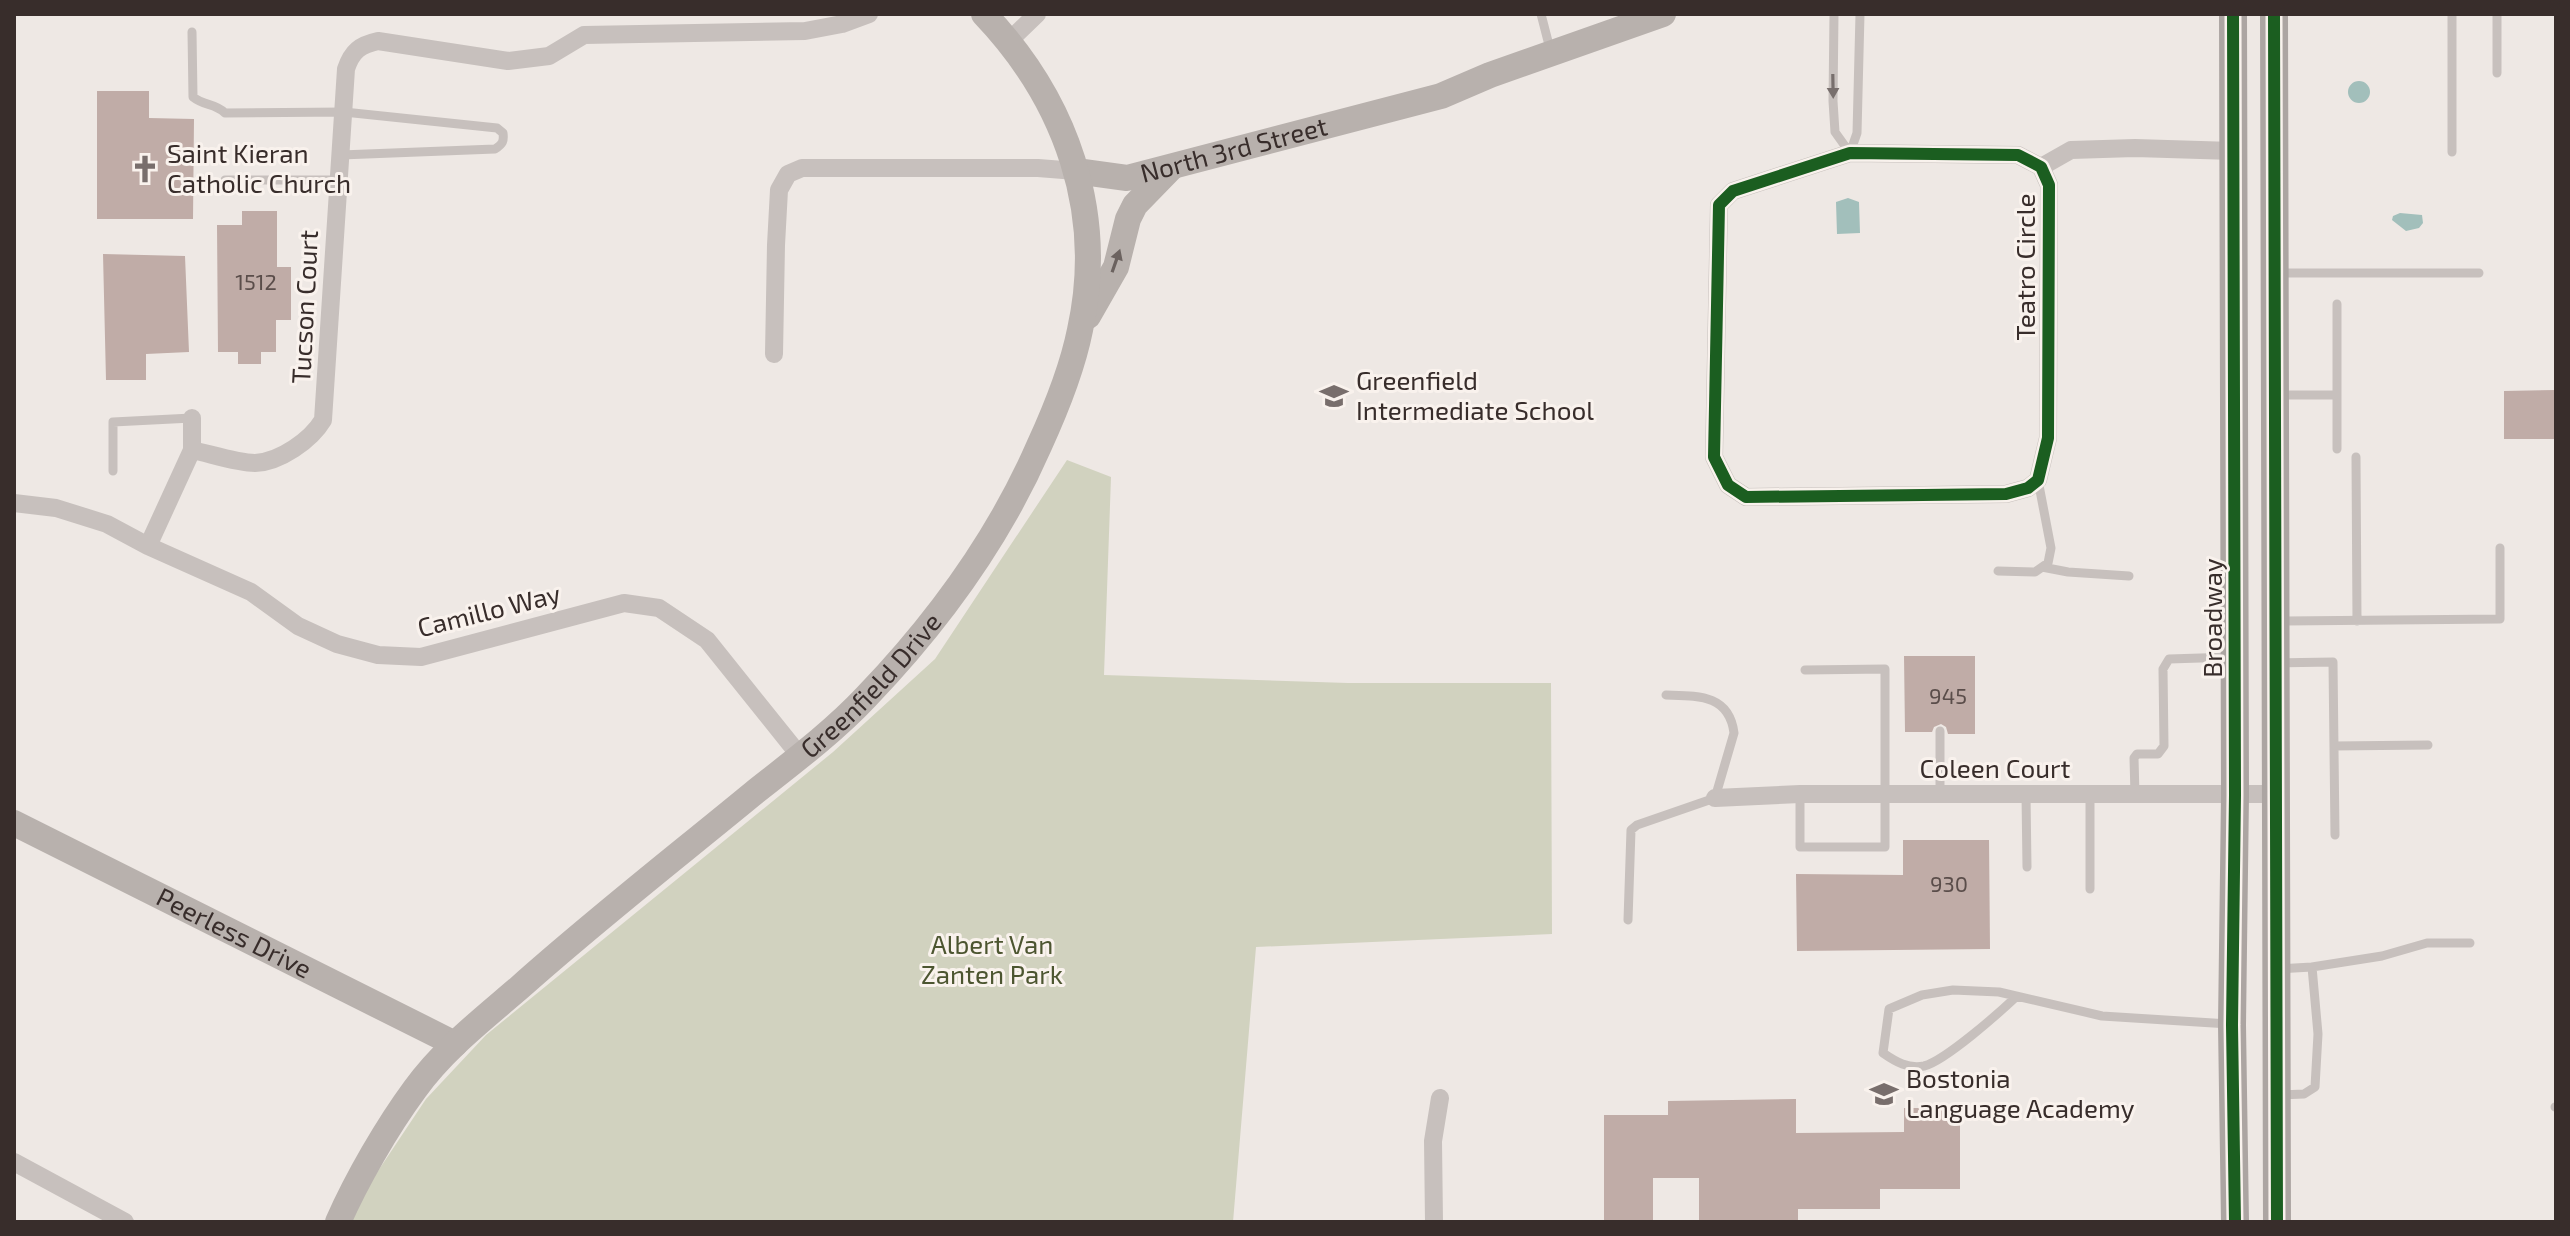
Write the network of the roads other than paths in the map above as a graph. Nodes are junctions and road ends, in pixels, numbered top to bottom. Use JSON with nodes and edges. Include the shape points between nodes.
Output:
{"nodes":[{"id":1,"x":869,"y":14,"type":"edge"},
{"id":2,"x":984,"y":14,"type":"edge"},
{"id":3,"x":1037,"y":14,"type":"edge"},
{"id":4,"x":1541,"y":14,"type":"edge"},
{"id":5,"x":1663,"y":14,"type":"edge"},
{"id":6,"x":1834,"y":14,"type":"edge"},
{"id":7,"x":1860,"y":14,"type":"edge"},
{"id":8,"x":2233,"y":14,"type":"edge"},
{"id":9,"x":2274,"y":14,"type":"edge"},
{"id":10,"x":2452,"y":14,"type":"edge"},
{"id":11,"x":2497,"y":14,"type":"edge"},
{"id":12,"x":192,"y":32,"type":"dead end"},
{"id":13,"x":1009,"y":41,"type":"junction"},
{"id":14,"x":1551,"y":53,"type":"junction"},
{"id":15,"x":2497,"y":73,"type":"dead end"},
{"id":16,"x":344,"y":112,"type":"junction"},
{"id":17,"x":2233,"y":151,"type":"junction"},
{"id":18,"x":2452,"y":152,"type":"dead end"},
{"id":19,"x":1850,"y":153,"type":"junction"},
{"id":20,"x":341,"y":155,"type":"junction"},
{"id":21,"x":2041,"y":167,"type":"junction"},
{"id":22,"x":1171,"y":168,"type":"junction"},
{"id":23,"x":1076,"y":171,"type":"junction"},
{"id":24,"x":225,"y":180,"type":"dead end"},
{"id":25,"x":337,"y":180,"type":"junction"},
{"id":26,"x":2274,"y":273,"type":"junction"},
{"id":27,"x":2479,"y":273,"type":"dead end"},
{"id":28,"x":2337,"y":304,"type":"dead end"},
{"id":29,"x":1081,"y":330,"type":"junction"},
{"id":30,"x":774,"y":354,"type":"dead end"},
{"id":31,"x":2274,"y":395,"type":"junction"},
{"id":32,"x":2337,"y":395,"type":"junction"},
{"id":33,"x":192,"y":418,"type":"joint"},
{"id":34,"x":2337,"y":449,"type":"dead end"},
{"id":35,"x":192,"y":450,"type":"junction"},
{"id":36,"x":2356,"y":457,"type":"dead end"},
{"id":37,"x":113,"y":471,"type":"dead end"},
{"id":38,"x":2038,"y":480,"type":"junction"},
{"id":39,"x":14,"y":503,"type":"edge"},
{"id":40,"x":148,"y":546,"type":"junction"},
{"id":41,"x":2500,"y":548,"type":"dead end"},
{"id":42,"x":2042,"y":567,"type":"junction"},
{"id":43,"x":1998,"y":571,"type":"dead end"},
{"id":44,"x":2129,"y":576,"type":"dead end"},
{"id":45,"x":2274,"y":621,"type":"junction"},
{"id":46,"x":2357,"y":621,"type":"junction"},
{"id":47,"x":2235,"y":657,"type":"junction"},
{"id":48,"x":2275,"y":663,"type":"junction"},
{"id":49,"x":1805,"y":670,"type":"dead end"},
{"id":50,"x":1666,"y":695,"type":"dead end"},
{"id":51,"x":1940,"y":731,"type":"dead end"},
{"id":52,"x":2428,"y":745,"type":"dead end"},
{"id":53,"x":2334,"y":746,"type":"junction"},
{"id":54,"x":800,"y":756,"type":"junction"},
{"id":55,"x":1800,"y":794,"type":"junction"},
{"id":56,"x":2275,"y":794,"type":"junction"},
{"id":57,"x":1885,"y":795,"type":"junction"},
{"id":58,"x":1940,"y":795,"type":"junction"},
{"id":59,"x":2026,"y":795,"type":"junction"},
{"id":60,"x":2090,"y":795,"type":"junction"},
{"id":61,"x":2135,"y":795,"type":"junction"},
{"id":62,"x":2235,"y":795,"type":"junction"},
{"id":63,"x":1715,"y":798,"type":"junction"},
{"id":64,"x":14,"y":823,"type":"edge"},
{"id":65,"x":2335,"y":835,"type":"dead end"},
{"id":66,"x":2027,"y":867,"type":"dead end"},
{"id":67,"x":2090,"y":889,"type":"dead end"},
{"id":68,"x":1628,"y":920,"type":"dead end"},
{"id":69,"x":2470,"y":943,"type":"dead end"},
{"id":70,"x":2312,"y":967,"type":"junction"},
{"id":71,"x":2276,"y":969,"type":"junction"},
{"id":72,"x":2017,"y":996,"type":"junction"},
{"id":73,"x":2232,"y":1025,"type":"junction"},
{"id":74,"x":455,"y":1044,"type":"junction"},
{"id":75,"x":2276,"y":1095,"type":"junction"},
{"id":76,"x":1440,"y":1098,"type":"dead end"},
{"id":77,"x":14,"y":1162,"type":"edge"},
{"id":78,"x":101,"y":1217,"type":"edge"},
{"id":79,"x":125,"y":1222,"type":"edge"},
{"id":80,"x":338,"y":1222,"type":"edge"},
{"id":81,"x":1434,"y":1222,"type":"edge"},
{"id":82,"x":2235,"y":1222,"type":"edge"},
{"id":83,"x":2277,"y":1222,"type":"edge"}],
"edges":[{"from":1,"to":16,"type":"street","name":"Tucson Court","via":[[805,31],[584,35],[549,56],[508,61],[378,41],[363,44],[350,55]]},
{"from":2,"to":13,"type":"main road","name":"Greenfield Drive"},
{"from":3,"to":13,"type":"street"},
{"from":4,"to":14,"type":"lane"},
{"from":5,"to":14,"type":"main road","name":"North 3rd Street"},
{"from":6,"to":19,"type":"lane","one_way":true,"via":[[1835,132]]},
{"from":7,"to":19,"type":"lane","via":[[1857,133]]},
{"from":8,"to":17,"type":"main road","name":"Broadway"},
{"from":9,"to":26,"type":"main road"},
{"from":10,"to":18,"type":"lane"},
{"from":11,"to":15,"type":"lane"},
{"from":12,"to":16,"type":"lane","via":[[193,97],[198,101],[225,113]]},
{"from":13,"to":23,"type":"main road","name":"Greenfield Drive","via":[[1054,112]]},
{"from":14,"to":22,"type":"main road","name":"North 3rd Street","via":[[1441,96]]},
{"from":16,"to":20,"type":"street","name":"Tucson Court"},
{"from":16,"to":20,"type":"lane","via":[[497,128],[504,140],[495,149]]},
{"from":17,"to":21,"type":"street","via":[[2071,150]]},
{"from":17,"to":47,"type":"main road","name":"Broadway"},
{"from":19,"to":21,"type":"street","name":"Teatro Circle","via":[[2018,155]]},
{"from":19,"to":38,"type":"street","name":"Teatro Circle","via":[[1733,191],[1719,205],[1714,457],[1728,485],[1746,497],[2006,494]]},
{"from":20,"to":25,"type":"street","name":"Tucson Court"},
{"from":21,"to":38,"type":"street","name":"Teatro Circle","via":[[2049,185],[2048,438]]},
{"from":22,"to":23,"type":"main road","name":"North 3rd Street","via":[[1127,178]]},
{"from":29,"to":22,"type":"main road","one_way":true,"via":[[1116,267],[1135,205]]},
{"from":23,"to":29,"type":"main road","name":"Greenfield Drive","via":[[1087,250]]},
{"from":23,"to":30,"type":"street","name":"North 3rd Street","via":[[802,168],[788,174],[779,190]]},
{"from":24,"to":25,"type":"lane"},
{"from":25,"to":35,"type":"street","name":"Tucson Court","via":[[323,420],[316,432],[294,447],[256,463]]},
{"from":26,"to":27,"type":"lane"},
{"from":26,"to":31,"type":"main road"},
{"from":28,"to":32,"type":"lane"},
{"from":29,"to":54,"type":"main road","name":"Greenfield Drive","via":[[1023,482],[971,570],[863,700]]},
{"from":31,"to":32,"type":"lane"},
{"from":31,"to":45,"type":"main road"},
{"from":32,"to":34,"type":"lane"},
{"from":33,"to":35,"type":"street"},
{"from":33,"to":37,"type":"lane","via":[[113,422]]},
{"from":35,"to":40,"type":"street"},
{"from":36,"to":46,"type":"lane"},
{"from":38,"to":42,"type":"lane","via":[[2051,548]]},
{"from":39,"to":40,"type":"street","name":"Camillo Way","via":[[56,508],[107,524]]},
{"from":40,"to":54,"type":"street","name":"Camillo Way","via":[[251,592],[298,626],[378,655],[421,657],[624,603],[659,608],[707,640]]},
{"from":41,"to":46,"type":"lane","via":[[2500,619]]},
{"from":42,"to":43,"type":"lane","via":[[2035,572]]},
{"from":42,"to":44,"type":"lane"},
{"from":45,"to":46,"type":"lane"},
{"from":45,"to":48,"type":"main road"},
{"from":47,"to":61,"type":"lane","via":[[2169,659],[2163,669],[2164,746],[2158,754],[2134,758]]},
{"from":47,"to":62,"type":"main road","name":"Broadway"},
{"from":48,"to":53,"type":"lane","via":[[2333,662]]},
{"from":48,"to":56,"type":"main road"},
{"from":49,"to":57,"type":"lane","via":[[1885,669]]},
{"from":50,"to":63,"type":"lane","via":[[1711,698],[1733,722]]},
{"from":51,"to":58,"type":"lane"},
{"from":52,"to":53,"type":"lane"},
{"from":53,"to":65,"type":"lane"},
{"from":54,"to":74,"type":"main road","name":"Greenfield Drive"},
{"from":55,"to":57,"type":"street","name":"Coleen Court"},
{"from":55,"to":57,"type":"lane","via":[[1800,847],[1885,847]]},
{"from":55,"to":63,"type":"street","name":"Coleen Court"},
{"from":56,"to":62,"type":"street","name":"Coleen Court"},
{"from":56,"to":71,"type":"main road"},
{"from":57,"to":58,"type":"street","name":"Coleen Court"},
{"from":58,"to":59,"type":"street","name":"Coleen Court"},
{"from":59,"to":60,"type":"street","name":"Coleen Court"},
{"from":59,"to":66,"type":"lane"},
{"from":60,"to":61,"type":"street","name":"Coleen Court"},
{"from":60,"to":67,"type":"lane"},
{"from":61,"to":62,"type":"street","name":"Coleen Court"},
{"from":62,"to":73,"type":"main road","name":"Broadway"},
{"from":63,"to":68,"type":"lane","via":[[1631,830]]},
{"from":64,"to":74,"type":"main road","name":"Peerless Drive"},
{"from":69,"to":70,"type":"lane","via":[[2427,943]]},
{"from":70,"to":71,"type":"lane"},
{"from":70,"to":75,"type":"lane","via":[[2318,1034],[2315,1087],[2304,1094]]},
{"from":71,"to":75,"type":"main road"},
{"from":72,"to":72,"type":"lane","via":[[1953,990],[1900,1004],[1889,1009],[1883,1053],[1902,1066],[1926,1066]]},
{"from":72,"to":73,"type":"lane","via":[[2102,1016]]},
{"from":73,"to":82,"type":"main road","name":"Broadway"},
{"from":74,"to":80,"type":"main road","name":"Greenfield Drive","via":[[415,1089]]},
{"from":75,"to":83,"type":"main road"},
{"from":76,"to":81,"type":"street","via":[[1433,1141]]},
{"from":77,"to":78,"type":"street"},
{"from":78,"to":79,"type":"street"}]}
